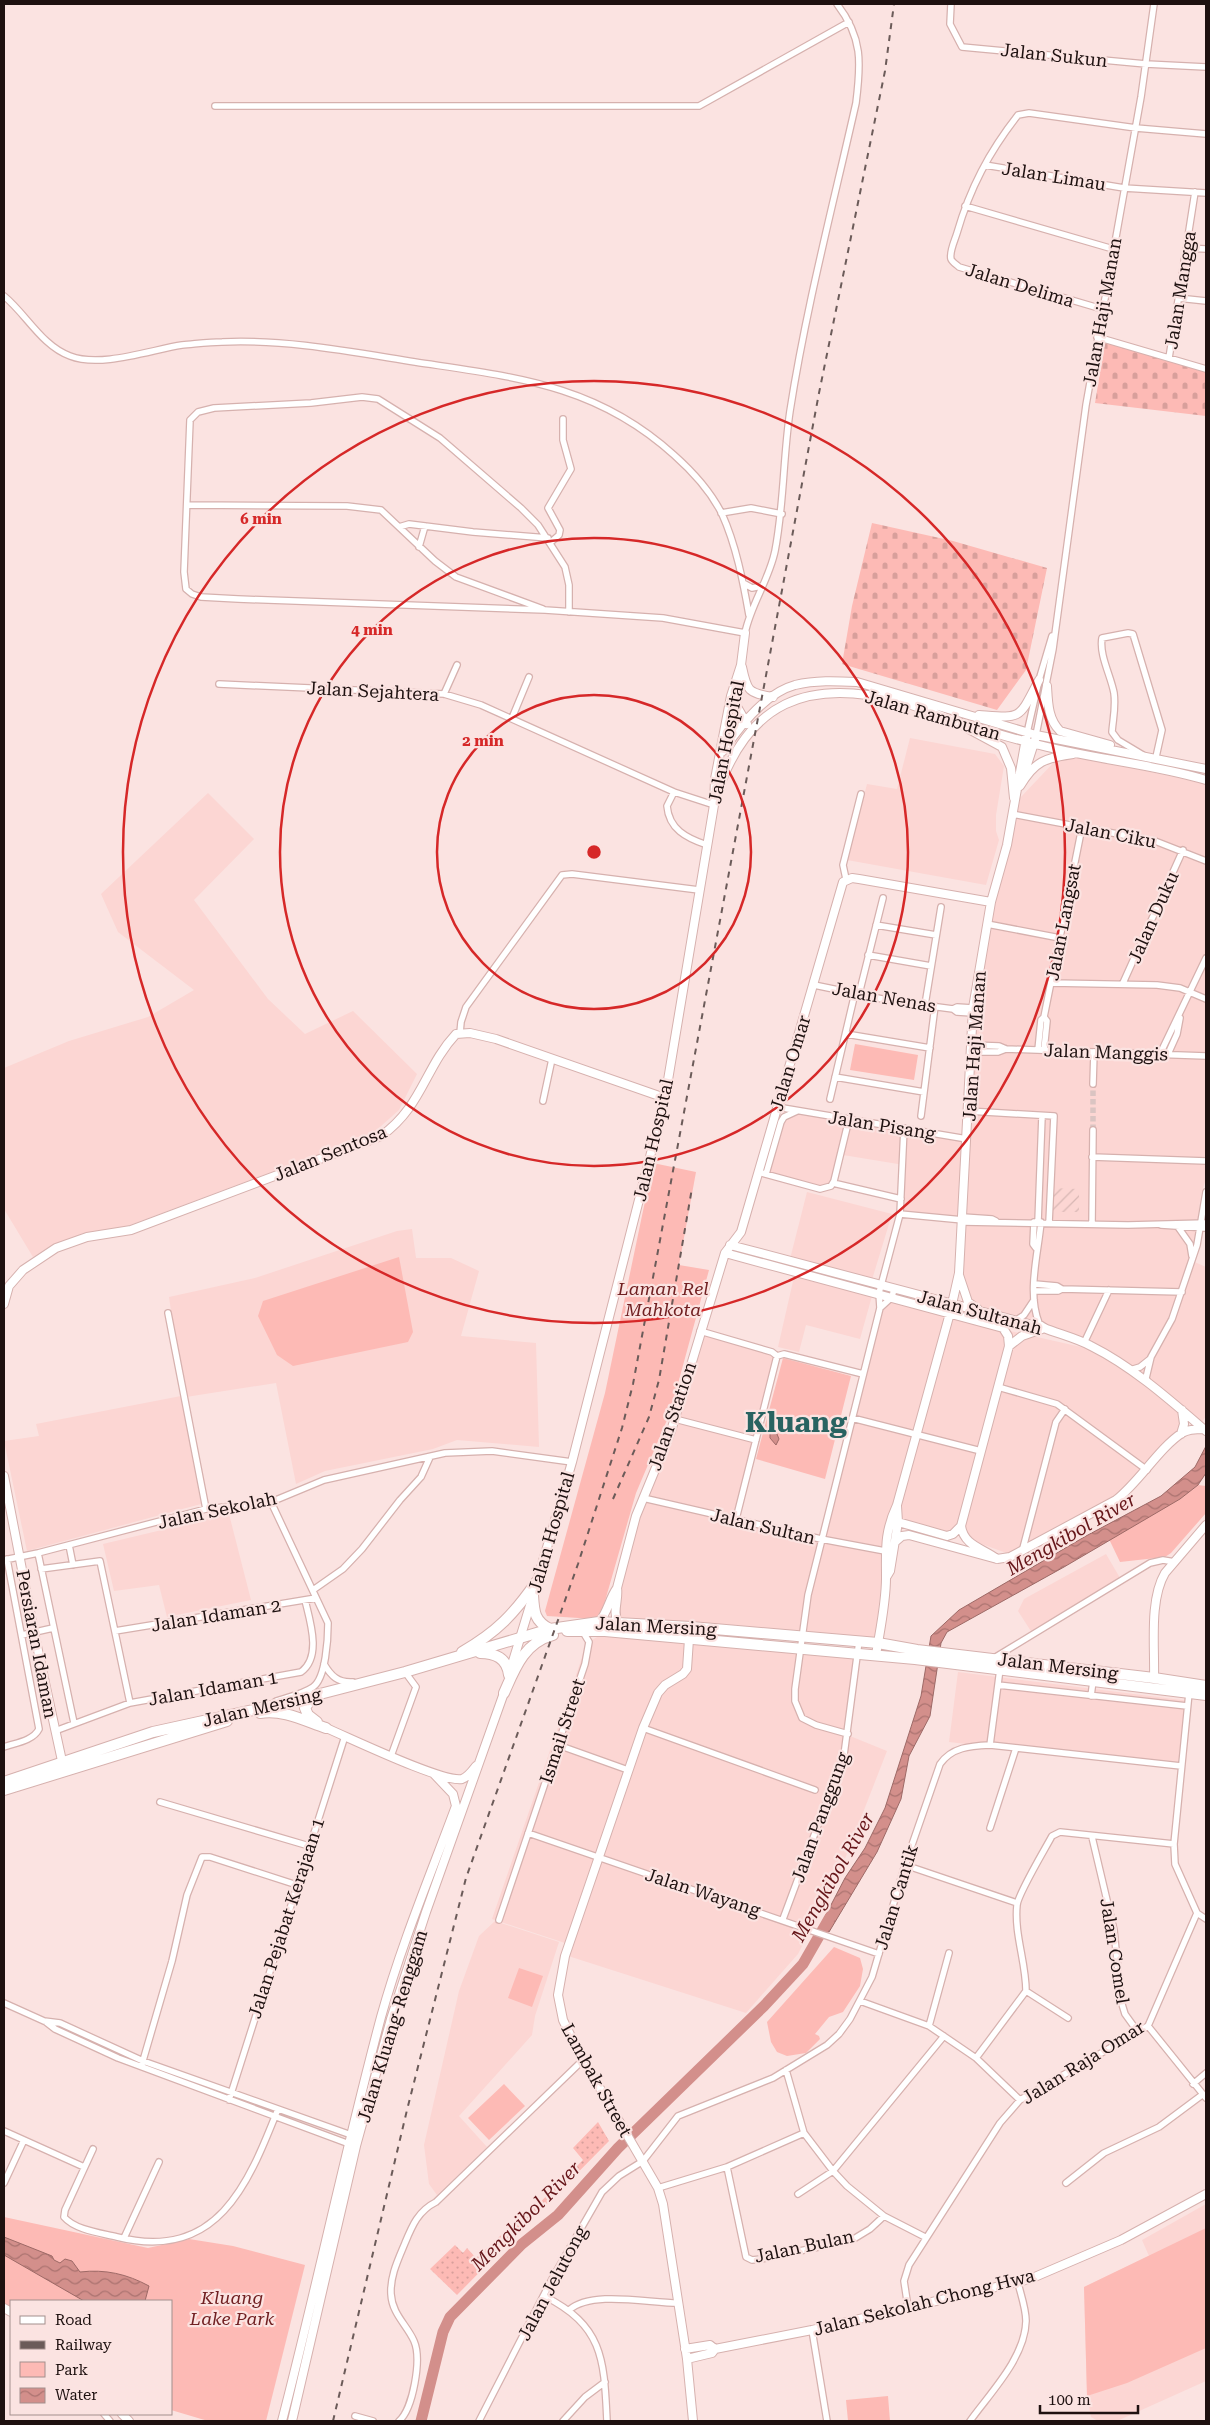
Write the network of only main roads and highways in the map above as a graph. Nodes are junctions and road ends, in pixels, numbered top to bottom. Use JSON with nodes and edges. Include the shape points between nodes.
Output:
{"nodes":[{"id":1,"x":537,"y":1581,"type":"road end"},
{"id":2,"x":533,"y":1595,"type":"road end"},
{"id":3,"x":668,"y":1627,"type":"junction"},
{"id":4,"x":549,"y":1633,"type":"junction"},
{"id":5,"x":689,"y":1640,"type":"junction"},
{"id":6,"x":474,"y":1652,"type":"junction"},
{"id":7,"x":916,"y":1654,"type":"junction"},
{"id":8,"x":952,"y":1658,"type":"junction"},
{"id":9,"x":446,"y":1660,"type":"junction"},
{"id":10,"x":509,"y":1675,"type":"road end"},
{"id":11,"x":364,"y":1683,"type":"junction"},
{"id":12,"x":1206,"y":1686,"type":"edge"},
{"id":13,"x":504,"y":1693,"type":"road end"},
{"id":14,"x":1206,"y":1696,"type":"edge"},
{"id":15,"x":4,"y":1782,"type":"edge"},
{"id":16,"x":4,"y":1790,"type":"edge"}],
"edges":[{"from":1,"to":9,"type":"highway","via":[[516,1611],[500,1626]]},
{"from":2,"to":4,"type":"highway","via":[[534,1615]]},
{"from":3,"to":4,"type":"highway","name":"Jalan Mersing","via":[[599,1622]]},
{"from":3,"to":5,"type":"highway","via":[[686,1632]]},
{"from":3,"to":7,"type":"highway","name":"Jalan Mersing","via":[[878,1643]]},
{"from":4,"to":5,"type":"highway","name":"Jalan Mersing","via":[[605,1631]]},
{"from":4,"to":6,"type":"highway","name":"Jalan Mersing"},
{"from":4,"to":13,"type":"highway","via":[[525,1652]]},
{"from":5,"to":7,"type":"highway","name":"Jalan Mersing","via":[[857,1654]]},
{"from":6,"to":9,"type":"highway","name":"Jalan Mersing"},
{"from":6,"to":10,"type":"highway","via":[[502,1659]]},
{"from":7,"to":8,"type":"highway","name":"Jalan Mersing"},
{"from":8,"to":12,"type":"highway","name":"Jalan Mersing","via":[[994,1658]]},
{"from":8,"to":14,"type":"highway","name":"Jalan Mersing","via":[[1000,1669]]},
{"from":9,"to":11,"type":"highway","name":"Jalan Mersing"},
{"from":11,"to":15,"type":"highway","name":"Jalan Mersing","via":[[153,1732]]},
{"from":11,"to":16,"type":"highway","via":[[306,1705],[308,1715],[326,1728],[287,1714],[268,1712],[242,1716]]}]}
